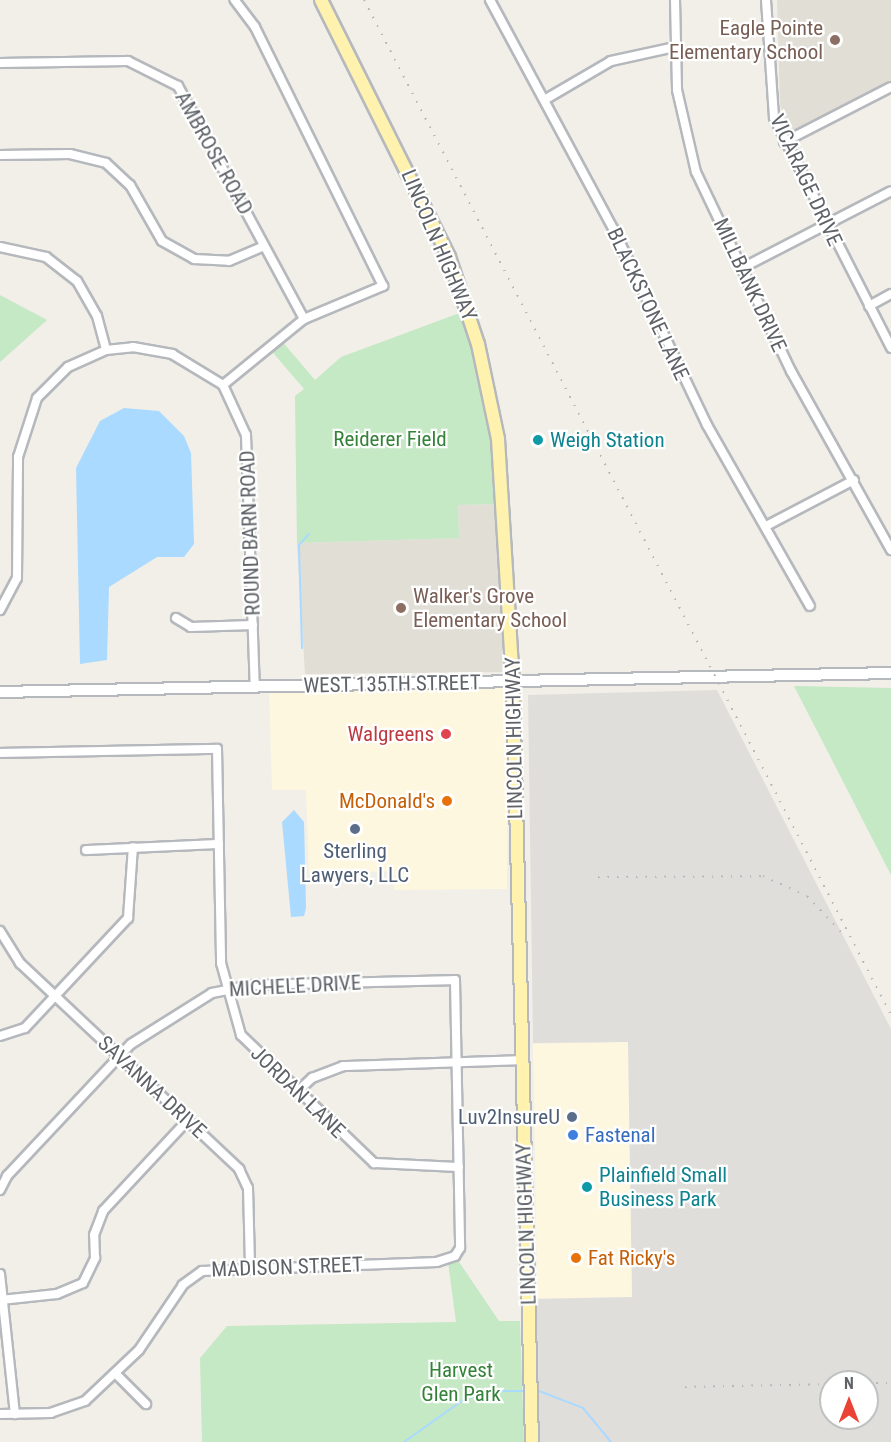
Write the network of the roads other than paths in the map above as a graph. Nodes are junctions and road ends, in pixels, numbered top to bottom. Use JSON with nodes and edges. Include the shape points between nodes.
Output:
{"nodes":[{"id":1,"x":235,"y":0,"type":"edge"},
{"id":2,"x":321,"y":0,"type":"edge"},
{"id":3,"x":490,"y":0,"type":"edge"},
{"id":4,"x":675,"y":0,"type":"edge"},
{"id":5,"x":766,"y":0,"type":"edge"},
{"id":6,"x":675,"y":47,"type":"junction"},
{"id":7,"x":0,"y":63,"type":"edge"},
{"id":8,"x":891,"y":87,"type":"edge"},
{"id":9,"x":546,"y":99,"type":"junction"},
{"id":10,"x":784,"y":142,"type":"junction"},
{"id":11,"x":0,"y":155,"type":"edge"},
{"id":12,"x":891,"y":191,"type":"edge"},
{"id":13,"x":826,"y":225,"type":"junction"},
{"id":14,"x":264,"y":246,"type":"junction"},
{"id":15,"x":0,"y":247,"type":"edge"},
{"id":16,"x":744,"y":267,"type":"junction"},
{"id":17,"x":891,"y":294,"type":"edge"},
{"id":18,"x":869,"y":306,"type":"junction"},
{"id":19,"x":304,"y":319,"type":"junction"},
{"id":20,"x":891,"y":348,"type":"edge"},
{"id":21,"x":106,"y":350,"type":"junction"},
{"id":22,"x":223,"y":385,"type":"junction"},
{"id":23,"x":854,"y":480,"type":"junction"},
{"id":24,"x":768,"y":525,"type":"junction"},
{"id":25,"x":891,"y":550,"type":"edge"},
{"id":26,"x":810,"y":606,"type":"dead end"},
{"id":27,"x":0,"y":610,"type":"edge"},
{"id":28,"x":176,"y":618,"type":"dead end"},
{"id":29,"x":253,"y":625,"type":"junction"},
{"id":30,"x":891,"y":673,"type":"edge"},
{"id":31,"x":513,"y":682,"type":"junction"},
{"id":32,"x":255,"y":687,"type":"junction"},
{"id":33,"x":0,"y":692,"type":"edge"},
{"id":34,"x":0,"y":753,"type":"edge"},
{"id":35,"x":219,"y":844,"type":"junction"},
{"id":36,"x":133,"y":847,"type":"junction"},
{"id":37,"x":86,"y":850,"type":"dead end"},
{"id":38,"x":0,"y":931,"type":"edge"},
{"id":39,"x":226,"y":988,"type":"junction"},
{"id":40,"x":55,"y":996,"type":"junction"},
{"id":41,"x":0,"y":1036,"type":"edge"},
{"id":42,"x":118,"y":1056,"type":"junction"},
{"id":43,"x":521,"y":1060,"type":"junction"},
{"id":44,"x":456,"y":1062,"type":"junction"},
{"id":45,"x":297,"y":1092,"type":"junction"},
{"id":46,"x":187,"y":1121,"type":"junction"},
{"id":47,"x":459,"y":1167,"type":"junction"},
{"id":48,"x":0,"y":1190,"type":"edge"},
{"id":49,"x":250,"y":1267,"type":"junction"},
{"id":50,"x":0,"y":1274,"type":"edge"},
{"id":51,"x":1,"y":1300,"type":"edge"},
{"id":52,"x":115,"y":1373,"type":"junction"},
{"id":53,"x":146,"y":1404,"type":"dead end"},
{"id":54,"x":0,"y":1414,"type":"edge"},
{"id":55,"x":15,"y":1414,"type":"junction"},
{"id":56,"x":532,"y":1442,"type":"edge"}],
"edges":[{"from":1,"to":19,"type":"street","via":[[255,27],[383,286]]},
{"from":2,"to":31,"type":"main road","name":"LINCOLN HIGHWAY","via":[[424,200],[476,336],[503,472]]},
{"from":3,"to":9,"type":"street","name":"BLACKSTONE LANE","via":[[508,42]]},
{"from":4,"to":6,"type":"street","name":"MILLBANK DRIVE"},
{"from":5,"to":10,"type":"street","name":"VICARAGE DRIVE","via":[[769,96]]},
{"from":6,"to":9,"type":"street","via":[[611,61]]},
{"from":6,"to":16,"type":"street","name":"MILLBANK DRIVE","via":[[687,146]]},
{"from":7,"to":14,"type":"street","name":"AMBROSE ROAD","via":[[128,62],[164,75],[191,102]]},
{"from":8,"to":10,"type":"street"},
{"from":9,"to":24,"type":"street","name":"BLACKSTONE LANE","via":[[692,396]]},
{"from":10,"to":13,"type":"street","name":"VICARAGE DRIVE"},
{"from":11,"to":14,"type":"street","via":[[70,154],[106,164],[129,185],[162,241],[194,259],[229,261]]},
{"from":12,"to":13,"type":"street"},
{"from":13,"to":16,"type":"street"},
{"from":13,"to":18,"type":"street","name":"VICARAGE DRIVE"},
{"from":14,"to":19,"type":"street","name":"AMBROSE ROAD"},
{"from":15,"to":21,"type":"street","via":[[46,257],[77,281],[97,316]]},
{"from":16,"to":23,"type":"street","name":"MILLBANK DRIVE","via":[[791,371]]},
{"from":17,"to":18,"type":"street"},
{"from":18,"to":20,"type":"street","name":"VICARAGE DRIVE"},
{"from":19,"to":22,"type":"street"},
{"from":21,"to":22,"type":"street","name":"ROUND BARN ROAD","via":[[132,347],[172,354]]},
{"from":21,"to":27,"type":"street","name":"ROUND BARN ROAD","via":[[68,367],[27,417],[18,457],[18,569]]},
{"from":22,"to":29,"type":"street","name":"ROUND BARN ROAD","via":[[240,416],[249,454]]},
{"from":23,"to":24,"type":"street"},
{"from":23,"to":25,"type":"street","name":"MILLBANK DRIVE"},
{"from":24,"to":26,"type":"street","name":"BLACKSTONE LANE"},
{"from":28,"to":29,"type":"street","via":[[191,627]]},
{"from":29,"to":32,"type":"street","name":"ROUND BARN ROAD"},
{"from":30,"to":31,"type":"street","name":"WEST 135TH STREET"},
{"from":31,"to":32,"type":"street","name":"WEST 135TH STREET"},
{"from":31,"to":43,"type":"main road","name":"LINCOLN HIGHWAY"},
{"from":32,"to":33,"type":"street","name":"WEST 135TH STREET"},
{"from":34,"to":35,"type":"street","name":"JORDAN LANE","via":[[217,749]]},
{"from":35,"to":36,"type":"street"},
{"from":35,"to":39,"type":"street","name":"JORDAN LANE"},
{"from":36,"to":37,"type":"street"},
{"from":36,"to":40,"type":"street","via":[[128,918]]},
{"from":38,"to":40,"type":"street","name":"SAVANNA DRIVE","via":[[21,963]]},
{"from":39,"to":42,"type":"street","name":"MICHELE DRIVE","via":[[178,1010]]},
{"from":39,"to":44,"type":"street","name":"MICHELE DRIVE","via":[[455,980]]},
{"from":39,"to":45,"type":"street","name":"JORDAN LANE","via":[[242,1035]]},
{"from":40,"to":41,"type":"street","via":[[25,1028]]},
{"from":40,"to":42,"type":"street","name":"SAVANNA DRIVE"},
{"from":42,"to":46,"type":"street","name":"SAVANNA DRIVE"},
{"from":42,"to":48,"type":"street","name":"MICHELE DRIVE"},
{"from":43,"to":44,"type":"street"},
{"from":43,"to":56,"type":"main road","name":"LINCOLN HIGHWAY"},
{"from":44,"to":45,"type":"street","via":[[343,1066],[312,1078]]},
{"from":44,"to":47,"type":"street"},
{"from":45,"to":47,"type":"street","name":"JORDAN LANE","via":[[374,1164]]},
{"from":46,"to":49,"type":"street","name":"SAVANNA DRIVE","via":[[244,1178]]},
{"from":46,"to":51,"type":"street","via":[[103,1211],[94,1235],[95,1258],[82,1282],[57,1294]]},
{"from":47,"to":49,"type":"street","name":"MADISON STREET","via":[[460,1248],[455,1256],[437,1262]]},
{"from":49,"to":52,"type":"street","name":"MADISON STREET","via":[[214,1267],[189,1278],[158,1326]]},
{"from":50,"to":51,"type":"street"},
{"from":51,"to":55,"type":"street"},
{"from":52,"to":53,"type":"street"},
{"from":52,"to":55,"type":"street","name":"MADISON STREET","via":[[70,1410]]},
{"from":54,"to":55,"type":"street","name":"MADISON STREET"}]}
